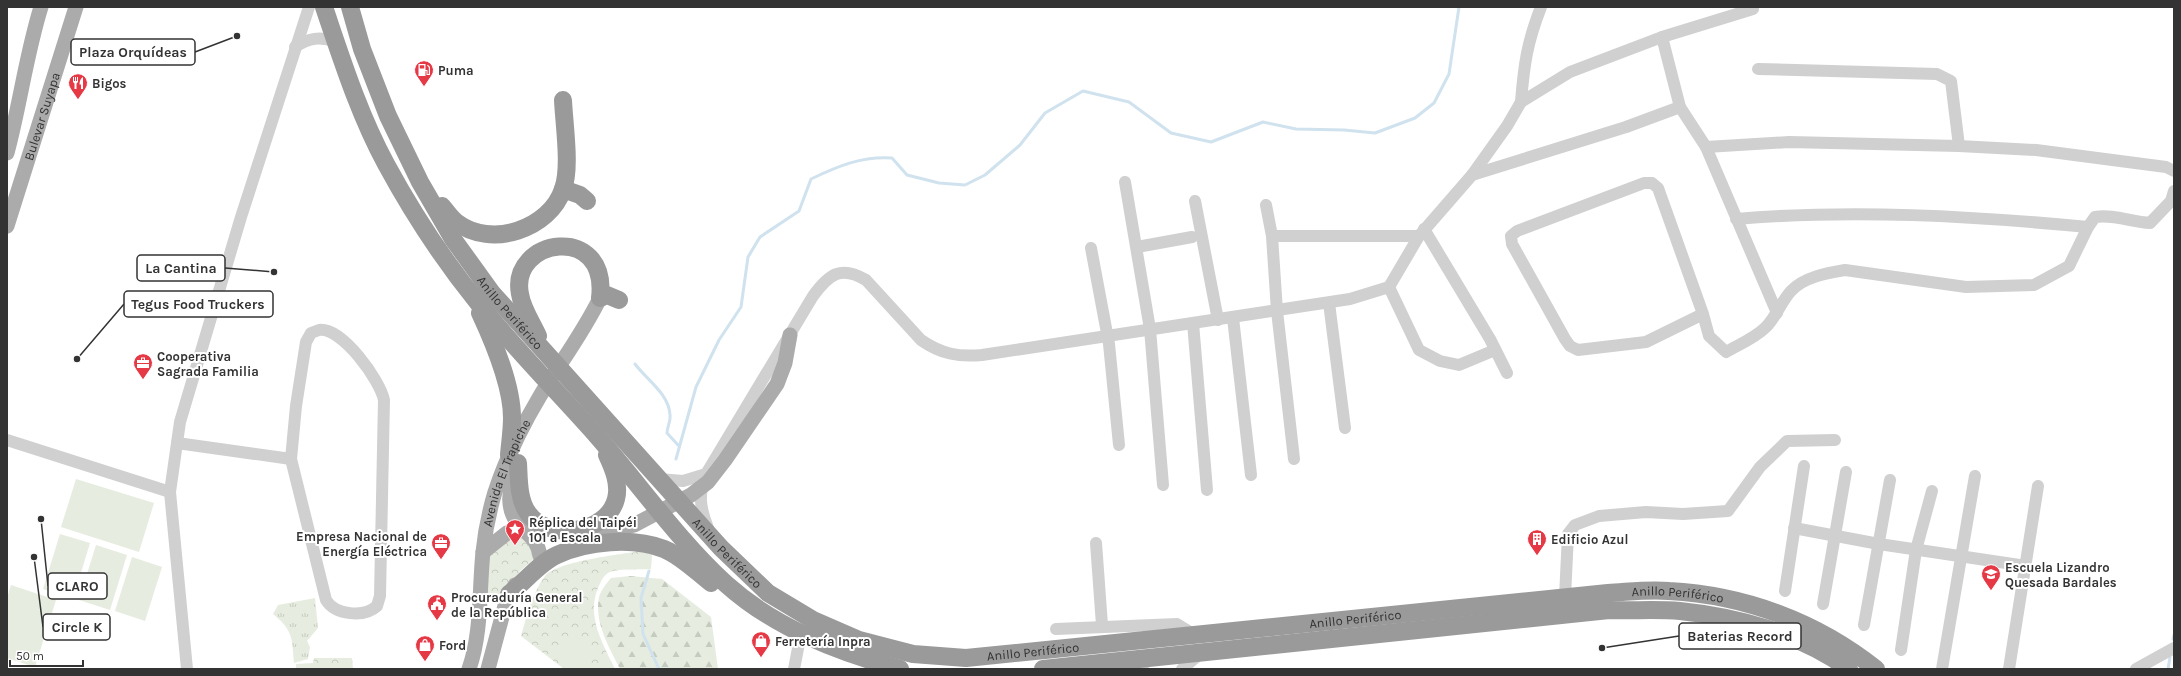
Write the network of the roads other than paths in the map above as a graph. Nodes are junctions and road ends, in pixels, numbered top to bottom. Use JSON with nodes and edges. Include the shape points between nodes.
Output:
{"nodes":[{"id":1,"x":41,"y":7,"type":"edge"},
{"id":2,"x":310,"y":7,"type":"edge"},
{"id":3,"x":324,"y":7,"type":"edge"},
{"id":4,"x":350,"y":7,"type":"edge"},
{"id":5,"x":1540,"y":7,"type":"edge"},
{"id":6,"x":1755,"y":8,"type":"edge"},
{"id":7,"x":73,"y":11,"type":"edge"},
{"id":8,"x":1662,"y":37,"type":"junction"},
{"id":9,"x":336,"y":42,"type":"junction"},
{"id":10,"x":295,"y":47,"type":"junction"},
{"id":11,"x":1758,"y":69,"type":"dead end"},
{"id":12,"x":563,"y":100,"type":"dead end"},
{"id":13,"x":1522,"y":102,"type":"junction"},
{"id":14,"x":1680,"y":107,"type":"junction"},
{"id":15,"x":1959,"y":146,"type":"junction"},
{"id":16,"x":1706,"y":147,"type":"junction"},
{"id":17,"x":7,"y":153,"type":"edge"},
{"id":18,"x":2174,"y":170,"type":"edge"},
{"id":19,"x":1472,"y":174,"type":"junction"},
{"id":20,"x":420,"y":182,"type":"junction"},
{"id":21,"x":1125,"y":182,"type":"dead end"},
{"id":22,"x":563,"y":189,"type":"junction"},
{"id":23,"x":2174,"y":191,"type":"edge"},
{"id":24,"x":587,"y":201,"type":"dead end"},
{"id":25,"x":1195,"y":201,"type":"dead end"},
{"id":26,"x":1266,"y":205,"type":"dead end"},
{"id":27,"x":1736,"y":219,"type":"junction"},
{"id":28,"x":7,"y":226,"type":"edge"},
{"id":29,"x":2088,"y":227,"type":"junction"},
{"id":30,"x":1422,"y":233,"type":"junction"},
{"id":31,"x":1272,"y":236,"type":"junction"},
{"id":32,"x":1192,"y":237,"type":"dead end"},
{"id":33,"x":1137,"y":247,"type":"junction"},
{"id":34,"x":1091,"y":248,"type":"dead end"},
{"id":35,"x":1389,"y":287,"type":"junction"},
{"id":36,"x":471,"y":293,"type":"junction"},
{"id":37,"x":600,"y":298,"type":"junction"},
{"id":38,"x":619,"y":300,"type":"dead end"},
{"id":39,"x":1330,"y":303,"type":"junction"},
{"id":40,"x":1278,"y":311,"type":"junction"},
{"id":41,"x":1777,"y":313,"type":"junction"},
{"id":42,"x":1703,"y":314,"type":"junction"},
{"id":43,"x":1233,"y":318,"type":"junction"},
{"id":44,"x":1218,"y":320,"type":"junction"},
{"id":45,"x":1193,"y":323,"type":"junction"},
{"id":46,"x":1150,"y":329,"type":"junction"},
{"id":47,"x":790,"y":335,"type":"junction"},
{"id":48,"x":1108,"y":336,"type":"junction"},
{"id":49,"x":1495,"y":350,"type":"junction"},
{"id":50,"x":548,"y":354,"type":"junction"},
{"id":51,"x":1507,"y":373,"type":"dead end"},
{"id":52,"x":1345,"y":428,"type":"dead end"},
{"id":53,"x":599,"y":438,"type":"junction"},
{"id":54,"x":7,"y":440,"type":"edge"},
{"id":55,"x":1835,"y":440,"type":"dead end"},
{"id":56,"x":177,"y":443,"type":"junction"},
{"id":57,"x":1119,"y":445,"type":"dead end"},
{"id":58,"x":291,"y":459,"type":"junction"},
{"id":59,"x":513,"y":459,"type":"junction"},
{"id":60,"x":1294,"y":459,"type":"dead end"},
{"id":61,"x":1804,"y":466,"type":"dead end"},
{"id":62,"x":1846,"y":472,"type":"dead end"},
{"id":63,"x":706,"y":474,"type":"junction"},
{"id":64,"x":1251,"y":475,"type":"dead end"},
{"id":65,"x":1975,"y":476,"type":"dead end"},
{"id":66,"x":659,"y":479,"type":"junction"},
{"id":67,"x":1890,"y":480,"type":"dead end"},
{"id":68,"x":1164,"y":485,"type":"dead end"},
{"id":69,"x":2038,"y":486,"type":"dead end"},
{"id":70,"x":1207,"y":490,"type":"dead end"},
{"id":71,"x":1932,"y":491,"type":"dead end"},
{"id":72,"x":170,"y":492,"type":"junction"},
{"id":73,"x":1794,"y":528,"type":"junction"},
{"id":74,"x":524,"y":530,"type":"junction"},
{"id":75,"x":711,"y":536,"type":"junction"},
{"id":76,"x":1835,"y":536,"type":"junction"},
{"id":77,"x":1096,"y":543,"type":"dead end"},
{"id":78,"x":1879,"y":544,"type":"junction"},
{"id":79,"x":1916,"y":550,"type":"junction"},
{"id":80,"x":483,"y":552,"type":"junction"},
{"id":81,"x":540,"y":556,"type":"junction"},
{"id":82,"x":1962,"y":557,"type":"junction"},
{"id":83,"x":2026,"y":566,"type":"junction"},
{"id":84,"x":1784,"y":591,"type":"dead end"},
{"id":85,"x":481,"y":597,"type":"junction"},
{"id":86,"x":508,"y":598,"type":"junction"},
{"id":87,"x":1565,"y":598,"type":"junction"},
{"id":88,"x":1823,"y":604,"type":"dead end"},
{"id":89,"x":1102,"y":625,"type":"junction"},
{"id":90,"x":1864,"y":625,"type":"dead end"},
{"id":91,"x":795,"y":629,"type":"junction"},
{"id":92,"x":1056,"y":629,"type":"dead end"},
{"id":93,"x":1195,"y":635,"type":"junction"},
{"id":94,"x":2174,"y":648,"type":"edge"},
{"id":95,"x":1901,"y":650,"type":"dead end"},
{"id":96,"x":1200,"y":654,"type":"junction"},
{"id":97,"x":1108,"y":663,"type":"junction"},
{"id":98,"x":187,"y":669,"type":"edge"},
{"id":99,"x":469,"y":669,"type":"edge"},
{"id":100,"x":488,"y":669,"type":"edge"},
{"id":101,"x":794,"y":669,"type":"edge"},
{"id":102,"x":900,"y":669,"type":"edge"},
{"id":103,"x":1043,"y":669,"type":"edge"},
{"id":104,"x":1143,"y":669,"type":"edge"},
{"id":105,"x":1182,"y":669,"type":"edge"},
{"id":106,"x":1849,"y":669,"type":"edge"},
{"id":107,"x":1876,"y":669,"type":"edge"},
{"id":108,"x":1942,"y":669,"type":"edge"},
{"id":109,"x":2009,"y":669,"type":"edge"},
{"id":110,"x":2136,"y":669,"type":"edge"}],
"edges":[{"from":1,"to":17,"type":"main road","name":"Bulevar Suyapa","via":[[32,36],[20,105]]},
{"from":2,"to":10,"type":"street"},
{"from":3,"to":9,"type":"highway","name":"Anillo Periférico"},
{"from":4,"to":20,"type":"highway","name":"Anillo Periférico","via":[[362,49],[388,116]]},
{"from":5,"to":13,"type":"street","via":[[1529,37],[1524,63]]},
{"from":6,"to":8,"type":"street"},
{"from":7,"to":28,"type":"main road","name":"Bulevar Suyapa"},
{"from":8,"to":13,"type":"street","via":[[1570,72]]},
{"from":8,"to":14,"type":"street"},
{"from":9,"to":10,"type":"street","via":[[311,38]]},
{"from":9,"to":36,"type":"highway","name":"Anillo Periférico","via":[[357,100],[386,164],[438,249]]},
{"from":10,"to":56,"type":"street","via":[[185,399]]},
{"from":11,"to":15,"type":"street","via":[[1942,75],[1951,81]]},
{"from":12,"to":22,"type":"highway","via":[[566,173]]},
{"from":13,"to":19,"type":"street"},
{"from":14,"to":16,"type":"street"},
{"from":14,"to":19,"type":"street","via":[[1626,127]]},
{"from":15,"to":16,"type":"street","via":[[1789,142]]},
{"from":15,"to":18,"type":"street","via":[[2036,150]]},
{"from":16,"to":27,"type":"street"},
{"from":19,"to":30,"type":"street"},
{"from":20,"to":22,"type":"highway","via":[[456,222],[477,232],[492,235],[505,234],[539,222],[553,208]]},
{"from":20,"to":50,"type":"highway","name":"Anillo Periférico","via":[[453,239],[492,293]]},
{"from":21,"to":33,"type":"street"},
{"from":22,"to":24,"type":"highway","via":[[580,195]]},
{"from":23,"to":29,"type":"street","via":[[2171,201],[2150,223],[2095,216]]},
{"from":25,"to":44,"type":"street"},
{"from":26,"to":31,"type":"street"},
{"from":27,"to":29,"type":"street","via":[[1774,215],[1866,214],[1980,217]]},
{"from":27,"to":41,"type":"street"},
{"from":29,"to":41,"type":"street","via":[[2069,266],[2034,285],[1966,287],[1845,270],[1807,280],[1791,291]]},
{"from":30,"to":31,"type":"street"},
{"from":30,"to":35,"type":"street"},
{"from":30,"to":49,"type":"street"},
{"from":31,"to":40,"type":"street"},
{"from":32,"to":33,"type":"street"},
{"from":33,"to":46,"type":"street"},
{"from":34,"to":48,"type":"street"},
{"from":35,"to":39,"type":"street"},
{"from":35,"to":49,"type":"street","via":[[1419,350],[1440,362],[1459,365]]},
{"from":36,"to":53,"type":"highway","name":"Anillo Periférico"},
{"from":36,"to":59,"type":"highway","via":[[490,335],[508,393],[512,417]]},
{"from":37,"to":38,"type":"highway","via":[[607,295]]},
{"from":37,"to":50,"type":"highway","via":[[600,273],[596,264],[585,253],[560,246],[545,249],[534,255],[521,274],[520,294]]},
{"from":37,"to":59,"type":"main road","name":"Avenida El Trapiche","via":[[587,325],[539,397]]},
{"from":39,"to":40,"type":"street"},
{"from":39,"to":52,"type":"street"},
{"from":40,"to":43,"type":"street"},
{"from":40,"to":60,"type":"street"},
{"from":41,"to":42,"type":"street","via":[[1766,327],[1726,352],[1709,336]]},
{"from":42,"to":42,"type":"street","via":[[1658,188],[1652,183],[1636,186],[1517,231],[1511,236],[1512,244],[1565,339],[1570,346],[1578,350],[1646,342]]},
{"from":43,"to":44,"type":"street"},
{"from":43,"to":64,"type":"street"},
{"from":44,"to":45,"type":"street"},
{"from":45,"to":46,"type":"street"},
{"from":45,"to":70,"type":"street"},
{"from":46,"to":48,"type":"street"},
{"from":46,"to":68,"type":"street"},
{"from":47,"to":48,"type":"street","via":[[822,284],[837,273],[846,272],[866,280],[921,340],[937,350],[955,356],[982,355]]},
{"from":47,"to":63,"type":"street"},
{"from":47,"to":81,"type":"main road","via":[[785,363],[777,384],[726,460],[708,482],[665,511],[618,531],[581,537]]},
{"from":48,"to":57,"type":"street"},
{"from":49,"to":51,"type":"street"},
{"from":50,"to":66,"type":"highway","name":"Anillo Periférico"},
{"from":53,"to":59,"type":"highway","via":[[617,481],[617,498],[611,512],[595,524],[576,530],[548,529],[527,513]]},
{"from":53,"to":91,"type":"highway","name":"Anillo Periférico","via":[[703,561],[756,607]]},
{"from":54,"to":72,"type":"street"},
{"from":55,"to":87,"type":"street","via":[[1787,441],[1760,467],[1728,511],[1683,514],[1646,512],[1599,516],[1575,525],[1568,534]]},
{"from":56,"to":58,"type":"street"},
{"from":56,"to":72,"type":"street"},
{"from":58,"to":58,"type":"street","via":[[326,600],[330,607],[345,612],[365,613],[374,609],[378,604],[380,591],[384,400],[379,384],[371,373],[342,339],[329,330],[315,331],[306,342]]},
{"from":59,"to":74,"type":"main road","via":[[509,488],[510,507]]},
{"from":59,"to":80,"type":"main road","name":"Avenida El Trapiche","via":[[493,500]]},
{"from":61,"to":73,"type":"street"},
{"from":62,"to":76,"type":"street"},
{"from":63,"to":66,"type":"street","via":[[683,481]]},
{"from":63,"to":75,"type":"street","via":[[700,498],[701,510]]},
{"from":65,"to":82,"type":"street"},
{"from":66,"to":75,"type":"highway","name":"Anillo Periférico"},
{"from":67,"to":78,"type":"street"},
{"from":69,"to":83,"type":"street"},
{"from":71,"to":79,"type":"street"},
{"from":72,"to":98,"type":"street"},
{"from":73,"to":76,"type":"street"},
{"from":73,"to":84,"type":"street"},
{"from":74,"to":80,"type":"main road","via":[[507,533]]},
{"from":74,"to":81,"type":"main road","via":[[533,537]]},
{"from":75,"to":93,"type":"highway","name":"Anillo Periférico","via":[[768,593],[813,620],[860,640],[913,654],[966,658]]},
{"from":76,"to":78,"type":"street"},
{"from":76,"to":88,"type":"street"},
{"from":77,"to":89,"type":"street"},
{"from":78,"to":79,"type":"street"},
{"from":78,"to":90,"type":"street"},
{"from":79,"to":82,"type":"street"},
{"from":79,"to":95,"type":"street"},
{"from":80,"to":85,"type":"main road","name":"Avenida El Trapiche"},
{"from":81,"to":86,"type":"main road","via":[[518,578]]},
{"from":82,"to":83,"type":"street"},
{"from":82,"to":108,"type":"street"},
{"from":83,"to":109,"type":"street"},
{"from":85,"to":86,"type":"main road","via":[[493,602]]},
{"from":85,"to":99,"type":"main road","name":"Avenida El Trapiche","via":[[473,658]]},
{"from":86,"to":91,"type":"highway","via":[[556,555],[604,543],[646,544],[666,549],[762,621]]},
{"from":86,"to":100,"type":"main road"},
{"from":87,"to":93,"type":"highway","name":"Anillo Periférico"},
{"from":87,"to":107,"type":"highway","name":"Anillo Periférico","via":[[1668,590],[1714,595],[1759,606],[1819,630]]},
{"from":89,"to":92,"type":"street"},
{"from":89,"to":93,"type":"street","via":[[1177,624]]},
{"from":91,"to":101,"type":"street"},
{"from":91,"to":102,"type":"highway","name":"Anillo Periférico","via":[[825,645]]},
{"from":94,"to":110,"type":"street"},
{"from":96,"to":97,"type":"highway","name":"Anillo Periférico"},
{"from":96,"to":105,"type":"street"},
{"from":96,"to":106,"type":"highway","name":"Anillo Periférico","via":[[1609,610],[1655,611],[1701,614],[1746,623],[1779,633],[1814,648]]},
{"from":97,"to":103,"type":"highway","name":"Anillo Periférico"},
{"from":97,"to":104,"type":"street","via":[[1122,663]]}]}
